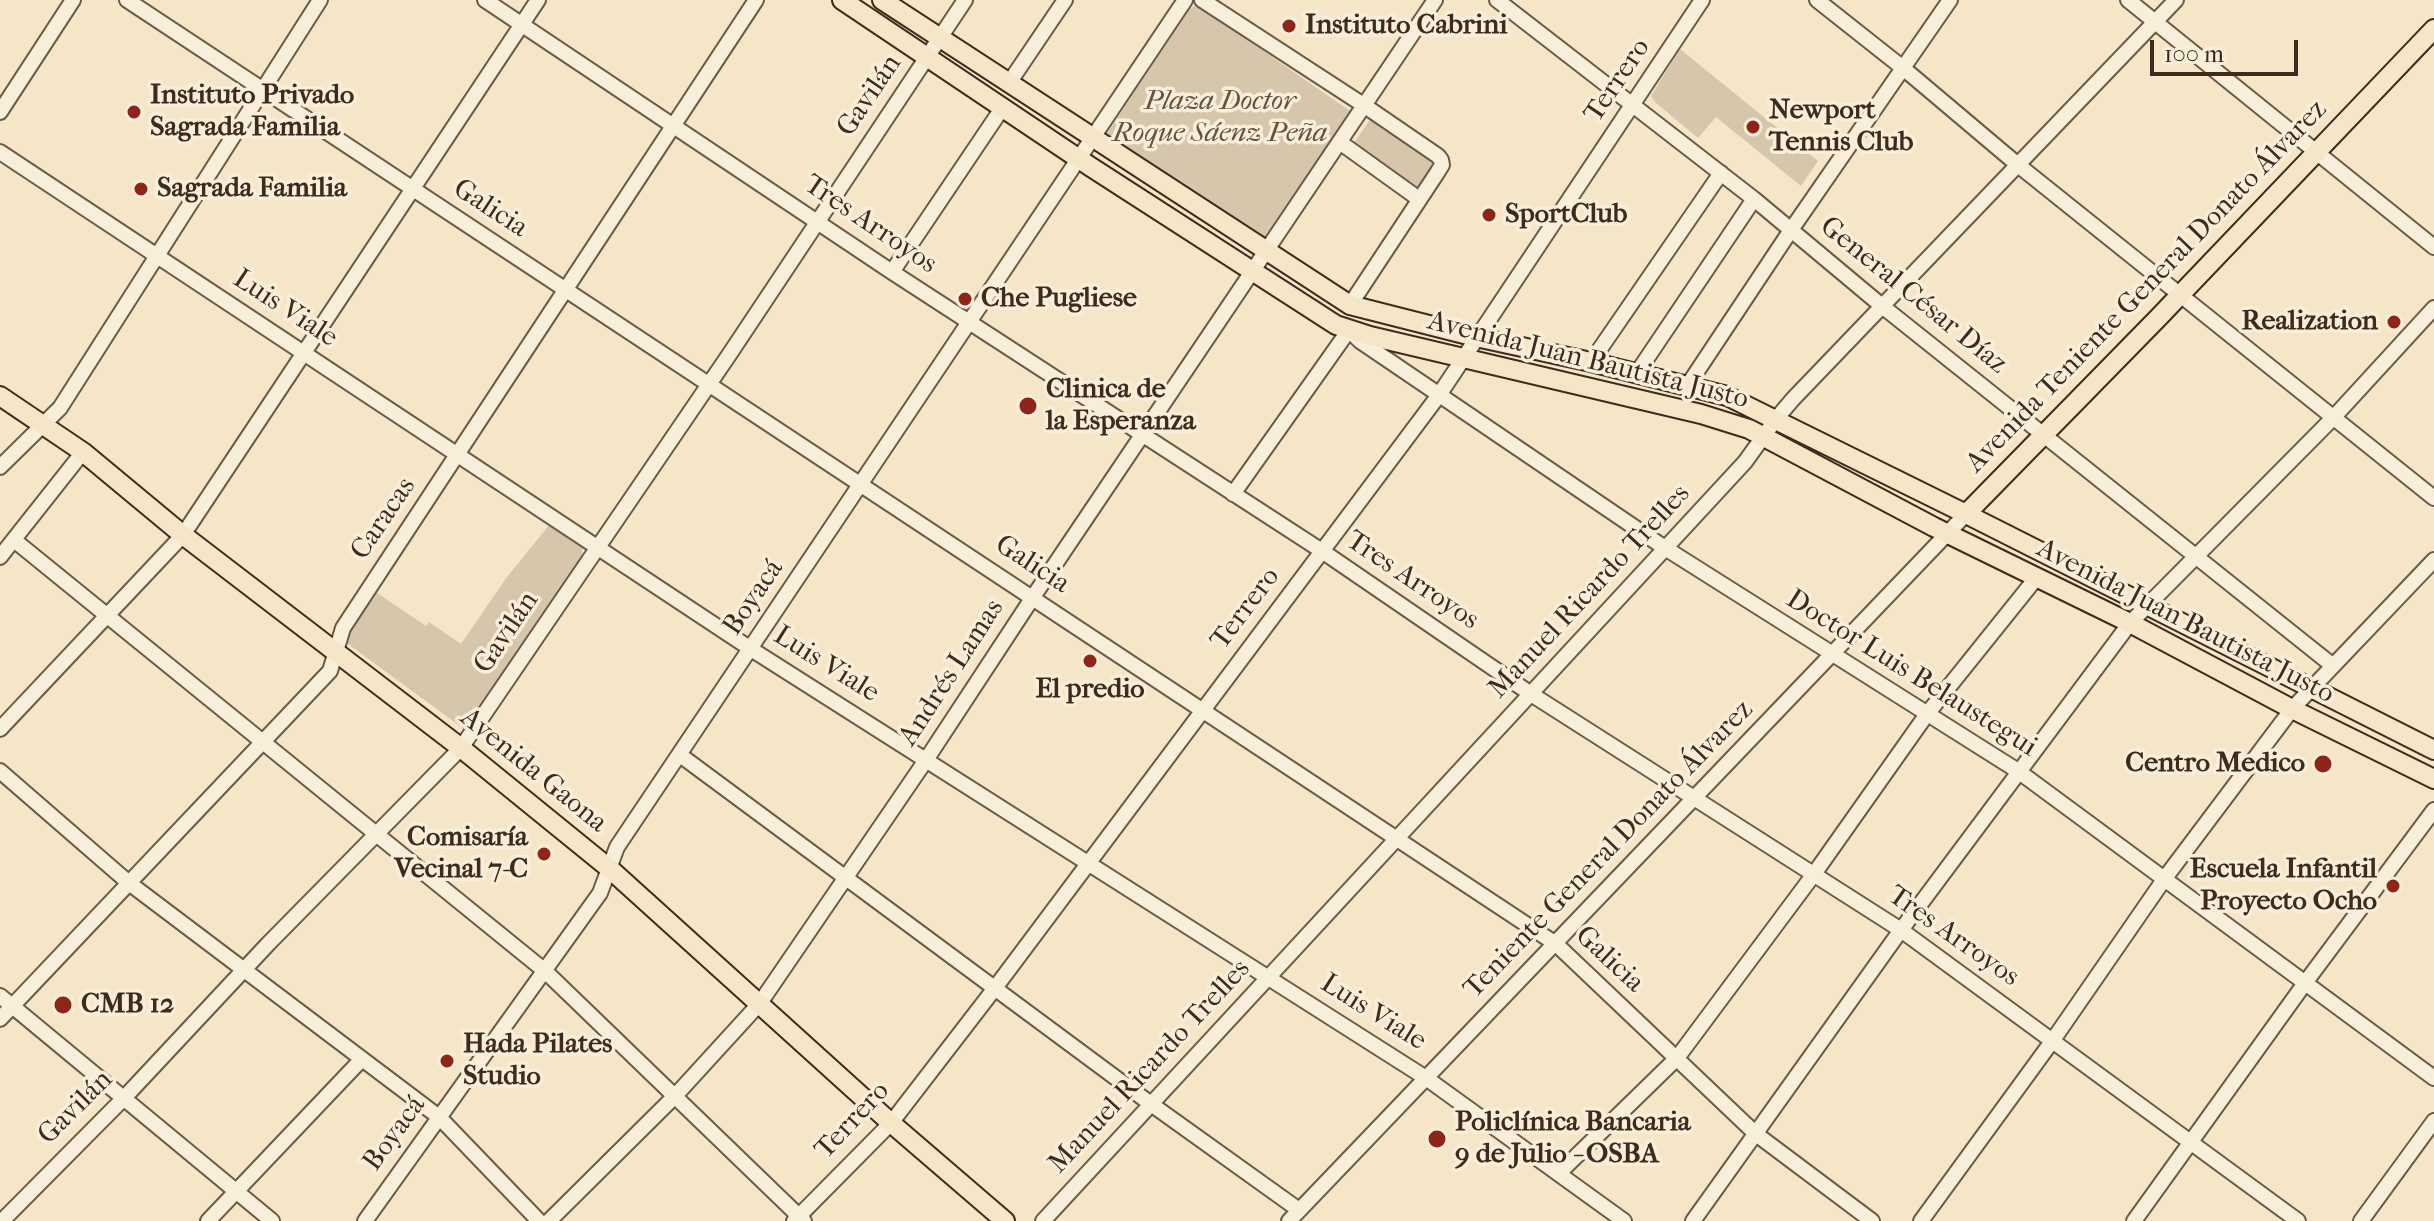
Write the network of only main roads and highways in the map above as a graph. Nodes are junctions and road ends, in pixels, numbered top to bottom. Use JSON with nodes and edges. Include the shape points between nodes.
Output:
{"nodes":[{"id":1,"x":842,"y":0,"type":"edge"},
{"id":2,"x":882,"y":0,"type":"edge"},
{"id":3,"x":2434,"y":29,"type":"edge"},
{"id":4,"x":0,"y":396,"type":"edge"},
{"id":5,"x":1966,"y":514,"type":"junction"},
{"id":6,"x":2434,"y":750,"type":"edge"},
{"id":7,"x":2434,"y":779,"type":"edge"},
{"id":8,"x":1005,"y":1221,"type":"edge"}],
"edges":[{"from":1,"to":7,"type":"main road","name":"Avenida Juan Bautista Justo","via":[[1349,330],[1749,429]]},
{"from":2,"to":5,"type":"main road","name":"Avenida Juan Bautista Justo","via":[[1350,305],[1727,396]]},
{"from":3,"to":5,"type":"main road","name":"Avenida Teniente General Donato Álvarez"},
{"from":4,"to":8,"type":"main road","name":"Avenida Gaona","via":[[83,452],[610,869]]},
{"from":5,"to":6,"type":"main road","name":"Avenida Juan Bautista Justo"}]}
